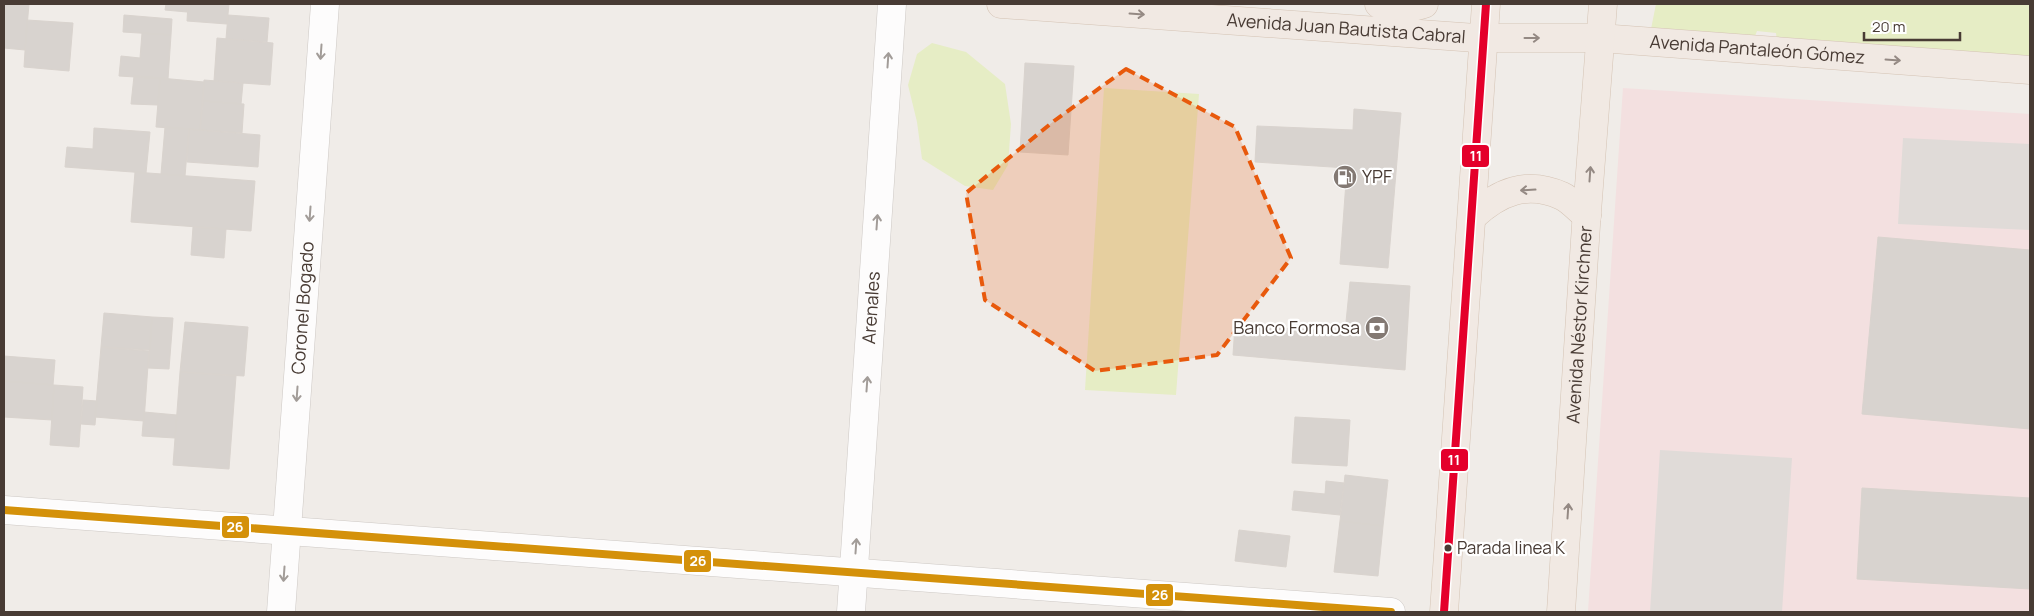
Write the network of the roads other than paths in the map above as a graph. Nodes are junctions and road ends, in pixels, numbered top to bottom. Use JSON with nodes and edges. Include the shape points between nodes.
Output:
{"nodes":[{"id":1,"x":325,"y":4,"type":"edge"},
{"id":2,"x":892,"y":4,"type":"edge"},
{"id":3,"x":1001,"y":4,"type":"edge"},
{"id":4,"x":1379,"y":4,"type":"edge"},
{"id":5,"x":1424,"y":4,"type":"edge"},
{"id":6,"x":1486,"y":4,"type":"edge"},
{"id":7,"x":1603,"y":4,"type":"edge"},
{"id":8,"x":1484,"y":38,"type":"junction"},
{"id":9,"x":1600,"y":38,"type":"junction"},
{"id":10,"x":2030,"y":70,"type":"edge"},
{"id":11,"x":1473,"y":216,"type":"junction"},
{"id":12,"x":1587,"y":216,"type":"junction"},
{"id":13,"x":4,"y":510,"type":"edge"},
{"id":14,"x":287,"y":531,"type":"junction"},
{"id":15,"x":854,"y":572,"type":"junction"},
{"id":16,"x":281,"y":612,"type":"edge"},
{"id":17,"x":851,"y":612,"type":"edge"},
{"id":18,"x":1391,"y":612,"type":"edge"},
{"id":19,"x":1444,"y":612,"type":"edge"},
{"id":20,"x":1561,"y":612,"type":"edge"}],
"edges":[{"from":1,"to":14,"type":"street","name":"Coronel Bogado","one_way":true},
{"from":15,"to":2,"type":"street","name":"Arenales","one_way":true},
{"from":3,"to":8,"type":"main road","name":"Avenida Juan Bautista Cabral","one_way":true},
{"from":4,"to":5,"type":"main road","name":"Avenida Juan Bautista Cabral","via":[[1414,7]]},
{"from":6,"to":8,"type":"main road"},
{"from":7,"to":9,"type":"main road","name":"Avenida Néstor Kirchner"},
{"from":8,"to":9,"type":"main road","name":"Avenida Pantaleón Gómez","one_way":true},
{"from":8,"to":11,"type":"main road"},
{"from":9,"to":10,"type":"main road","name":"Avenida Pantaleón Gómez","one_way":true},
{"from":12,"to":9,"type":"main road","name":"Avenida Néstor Kirchner","one_way":true},
{"from":12,"to":11,"type":"main road","one_way":true,"via":[[1563,196],[1537,189],[1510,191],[1489,201]]},
{"from":11,"to":19,"type":"main road"},
{"from":20,"to":12,"type":"main road","name":"Avenida Néstor Kirchner","one_way":true},
{"from":13,"to":14,"type":"street"},
{"from":14,"to":15,"type":"street"},
{"from":14,"to":16,"type":"street","name":"Coronel Bogado","one_way":true},
{"from":15,"to":17,"type":"street","name":"Arenales"},
{"from":15,"to":18,"type":"street"}]}
